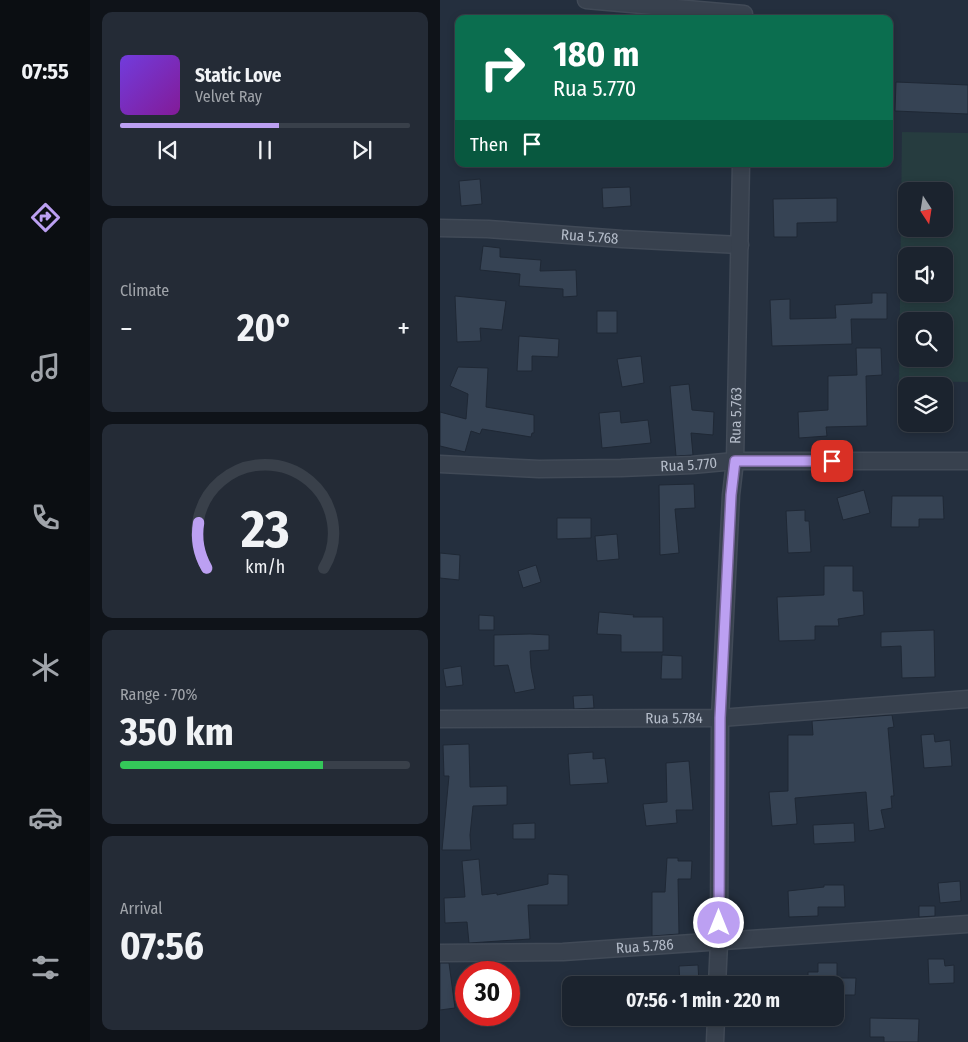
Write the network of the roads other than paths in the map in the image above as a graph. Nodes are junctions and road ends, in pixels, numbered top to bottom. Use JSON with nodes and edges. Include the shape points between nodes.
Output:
{"nodes":[{"id":1,"x":586,"y":0,"type":"edge"},
{"id":2,"x":744,"y":11,"type":"edge"},
{"id":3,"x":742,"y":167,"type":"edge"},
{"id":4,"x":440,"y":228,"type":"edge"},
{"id":5,"x":740,"y":245,"type":"junction"},
{"id":6,"x":735,"y":461,"type":"junction"},
{"id":7,"x":968,"y":461,"type":"edge"},
{"id":8,"x":440,"y":464,"type":"edge"},
{"id":9,"x":968,"y":699,"type":"edge"},
{"id":10,"x":720,"y":718,"type":"junction"},
{"id":11,"x":440,"y":719,"type":"edge"},
{"id":12,"x":968,"y":924,"type":"edge"},
{"id":13,"x":719,"y":942,"type":"junction"},
{"id":14,"x":440,"y":953,"type":"edge"},
{"id":15,"x":717,"y":976,"type":"edge"},
{"id":16,"x":716,"y":1026,"type":"edge"},
{"id":17,"x":715,"y":1042,"type":"edge"}],
"edges":[{"from":1,"to":2,"type":"street"},
{"from":3,"to":5,"type":"street","name":"Rua 5.763"},
{"from":4,"to":5,"type":"street","name":"Rua 5.768"},
{"from":5,"to":6,"type":"street","name":"Rua 5.763"},
{"from":6,"to":7,"type":"street","name":"Rua 5.770"},
{"from":6,"to":8,"type":"street","name":"Rua 5.770","via":[[539,469]]},
{"from":6,"to":10,"type":"street","name":"Rua 5.763"},
{"from":9,"to":10,"type":"street","name":"Rua 5.784"},
{"from":10,"to":11,"type":"street","name":"Rua 5.784"},
{"from":10,"to":13,"type":"street","name":"Rua 5.763"},
{"from":12,"to":13,"type":"street","name":"Rua 5.786"},
{"from":13,"to":14,"type":"street","name":"Rua 5.786","via":[[563,952]]},
{"from":13,"to":15,"type":"street","name":"Rua 5.763"},
{"from":16,"to":17,"type":"street"}]}
